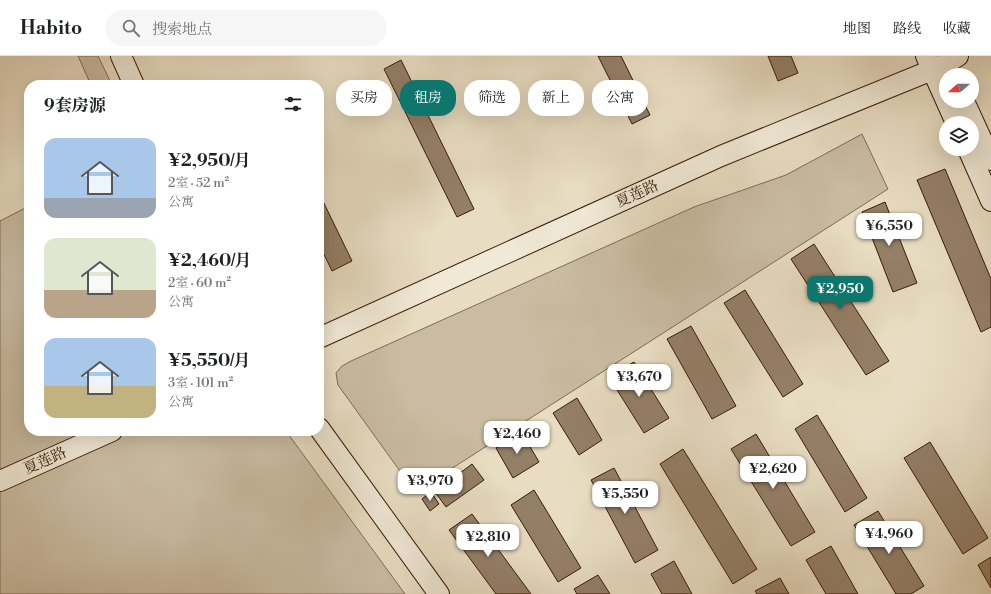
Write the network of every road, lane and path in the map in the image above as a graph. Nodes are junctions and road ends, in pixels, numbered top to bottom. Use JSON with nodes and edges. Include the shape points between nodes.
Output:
{"nodes":[{"id":1,"x":121,"y":56,"type":"edge"},
{"id":2,"x":943,"y":63,"type":"edge"},
{"id":3,"x":132,"y":80,"type":"edge"},
{"id":4,"x":967,"y":108,"type":"edge"},
{"id":5,"x":954,"y":116,"type":"edge"},
{"id":6,"x":971,"y":156,"type":"edge"},
{"id":7,"x":991,"y":160,"type":"edge"},
{"id":8,"x":991,"y":201,"type":"edge"},
{"id":9,"x":324,"y":336,"type":"edge"},
{"id":10,"x":324,"y":435,"type":"edge"},
{"id":11,"x":101,"y":436,"type":"edge"},
{"id":12,"x":0,"y":480,"type":"edge"},
{"id":13,"x":439,"y":594,"type":"edge"}],
"edges":[{"from":1,"to":3,"type":"street"},
{"from":2,"to":5,"type":"street"},
{"from":2,"to":9,"type":"street","name":"夏莲路","via":[[721,156]]},
{"from":4,"to":7,"type":"street"},
{"from":6,"to":8,"type":"street"},
{"from":10,"to":13,"type":"street"},
{"from":11,"to":12,"type":"street","name":"夏莲路"}]}
